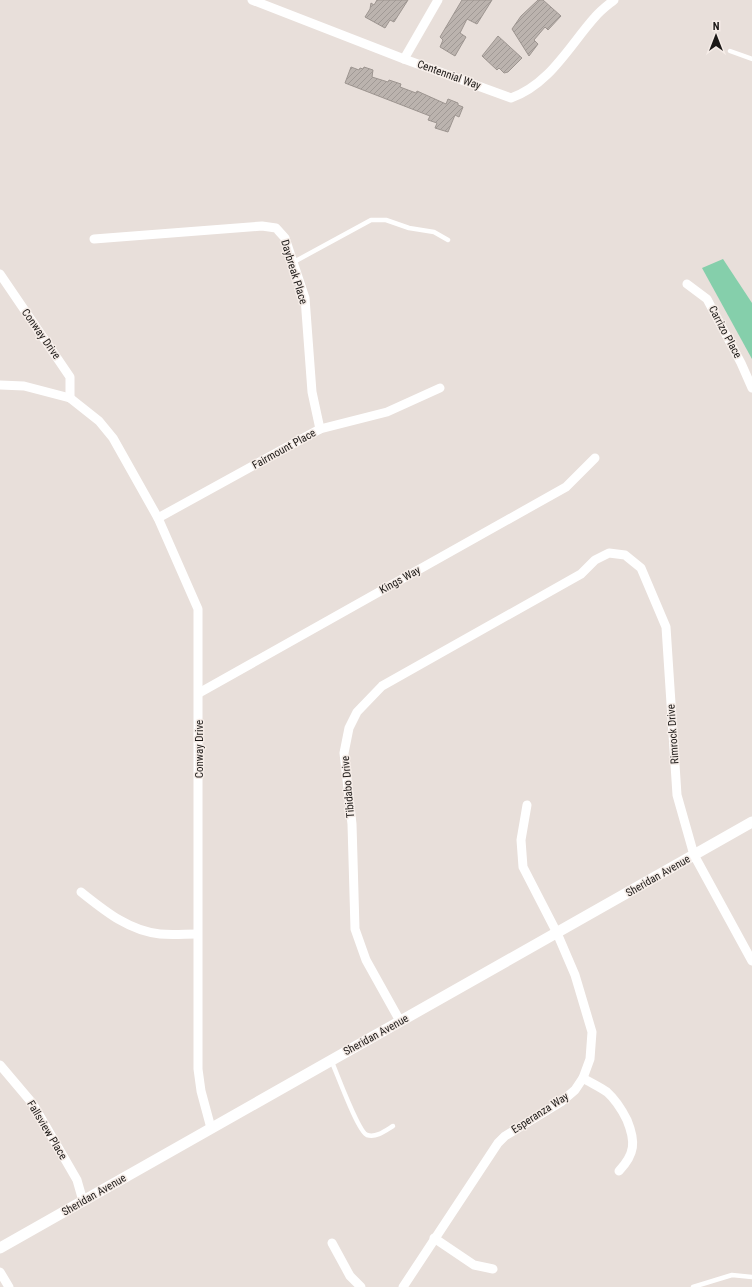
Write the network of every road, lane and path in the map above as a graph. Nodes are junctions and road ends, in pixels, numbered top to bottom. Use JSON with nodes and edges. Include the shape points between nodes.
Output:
{"nodes":[{"id":1,"x":252,"y":0,"type":"edge"},
{"id":2,"x":438,"y":0,"type":"edge"},
{"id":3,"x":614,"y":0,"type":"edge"},
{"id":4,"x":730,"y":51,"type":"dead end"},
{"id":5,"x":404,"y":59,"type":"junction"},
{"id":6,"x":752,"y":59,"type":"edge"},
{"id":7,"x":94,"y":239,"type":"dead end"},
{"id":8,"x":448,"y":240,"type":"dead end"},
{"id":9,"x":292,"y":263,"type":"junction"},
{"id":10,"x":0,"y":274,"type":"edge"},
{"id":11,"x":687,"y":284,"type":"dead end"},
{"id":12,"x":0,"y":385,"type":"edge"},
{"id":13,"x":440,"y":388,"type":"dead end"},
{"id":14,"x":752,"y":388,"type":"edge"},
{"id":15,"x":73,"y":401,"type":"junction"},
{"id":16,"x":320,"y":429,"type":"junction"},
{"id":17,"x":595,"y":458,"type":"dead end"},
{"id":18,"x":158,"y":518,"type":"junction"},
{"id":19,"x":580,"y":574,"type":"joint"},
{"id":20,"x":199,"y":693,"type":"junction"},
{"id":21,"x":527,"y":806,"type":"dead end"},
{"id":22,"x":752,"y":822,"type":"edge"},
{"id":23,"x":694,"y":855,"type":"junction"},
{"id":24,"x":81,"y":892,"type":"dead end"},
{"id":25,"x":557,"y":933,"type":"junction"},
{"id":26,"x":197,"y":934,"type":"junction"},
{"id":27,"x":752,"y":961,"type":"edge"},
{"id":28,"x":400,"y":1022,"type":"junction"},
{"id":29,"x":331,"y":1060,"type":"junction"},
{"id":30,"x":0,"y":1065,"type":"edge"},
{"id":31,"x":583,"y":1078,"type":"junction"},
{"id":32,"x":393,"y":1126,"type":"dead end"},
{"id":33,"x":211,"y":1128,"type":"junction"},
{"id":34,"x":619,"y":1171,"type":"dead end"},
{"id":35,"x":83,"y":1201,"type":"junction"},
{"id":36,"x":434,"y":1238,"type":"junction"},
{"id":37,"x":332,"y":1243,"type":"dead end"},
{"id":38,"x":0,"y":1248,"type":"edge"},
{"id":39,"x":493,"y":1269,"type":"dead end"},
{"id":40,"x":0,"y":1272,"type":"edge"},
{"id":41,"x":752,"y":1277,"type":"edge"},
{"id":42,"x":9,"y":1287,"type":"edge"},
{"id":43,"x":360,"y":1287,"type":"edge"},
{"id":44,"x":403,"y":1287,"type":"edge"},
{"id":45,"x":693,"y":1287,"type":"edge"}],
"edges":[{"from":1,"to":5,"type":"street","name":"Centennial Way"},
{"from":2,"to":5,"type":"street"},
{"from":3,"to":5,"type":"street","name":"Centennial Way","via":[[596,16],[539,83],[521,95],[511,98]]},
{"from":4,"to":6,"type":"lane"},
{"from":7,"to":9,"type":"street","name":"Daybreak Place","via":[[262,226],[276,228],[285,238]]},
{"from":8,"to":9,"type":"lane","via":[[434,232],[409,228],[386,220],[371,220]]},
{"from":9,"to":16,"type":"street","name":"Daybreak Place","via":[[305,298],[312,392]]},
{"from":10,"to":15,"type":"street","name":"Conway Drive","via":[[70,377]]},
{"from":11,"to":14,"type":"street","name":"Carrizo Place","via":[[707,299]]},
{"from":12,"to":15,"type":"street","via":[[24,386]]},
{"from":13,"to":16,"type":"street","name":"Fairmount Place","via":[[387,412]]},
{"from":15,"to":18,"type":"street","name":"Conway Drive","via":[[99,421],[113,438]]},
{"from":16,"to":18,"type":"street","name":"Fairmount Place"},
{"from":17,"to":20,"type":"street","name":"Kings Way","via":[[566,487]]},
{"from":18,"to":20,"type":"street","name":"Conway Drive","via":[[198,609]]},
{"from":19,"to":23,"type":"street","name":"Rimrock Drive","via":[[594,560],[609,553],[625,555],[641,568],[666,627],[677,795]]},
{"from":19,"to":28,"type":"street","name":"Tibidabo Drive","via":[[382,686],[357,712],[349,728],[344,753],[352,824],[355,929],[366,960]]},
{"from":20,"to":26,"type":"street","name":"Conway Drive"},
{"from":21,"to":25,"type":"street","name":"Esperanza Way","via":[[521,840],[523,867]]},
{"from":22,"to":23,"type":"street","name":"Sheridan Avenue"},
{"from":23,"to":25,"type":"street","name":"Sheridan Avenue"},
{"from":23,"to":27,"type":"street","name":"Rimrock Drive"},
{"from":24,"to":26,"type":"street","via":[[111,916],[136,929],[159,934]]},
{"from":25,"to":28,"type":"street","name":"Sheridan Avenue"},
{"from":25,"to":31,"type":"street","name":"Esperanza Way","via":[[575,975],[592,1032],[590,1059]]},
{"from":26,"to":33,"type":"street","name":"Conway Drive","via":[[198,1069]]},
{"from":28,"to":29,"type":"street","name":"Sheridan Avenue"},
{"from":29,"to":32,"type":"lane","via":[[364,1134],[376,1136]]},
{"from":29,"to":33,"type":"street","name":"Sheridan Avenue"},
{"from":30,"to":35,"type":"street","name":"Fallsview Place","via":[[33,1104],[77,1180]]},
{"from":31,"to":34,"type":"street","via":[[607,1092],[622,1108],[633,1136],[633,1146],[627,1162]]},
{"from":31,"to":36,"type":"street","name":"Esperanza Way","via":[[575,1090],[560,1102],[498,1143]]},
{"from":33,"to":35,"type":"street","name":"Sheridan Avenue"},
{"from":35,"to":38,"type":"street","name":"Sheridan Avenue"},
{"from":36,"to":39,"type":"street","via":[[474,1265]]},
{"from":36,"to":44,"type":"street","name":"Esperanza Way"},
{"from":37,"to":43,"type":"street","via":[[350,1276]]},
{"from":40,"to":42,"type":"street"},
{"from":41,"to":45,"type":"lane","via":[[732,1275]]}]}
